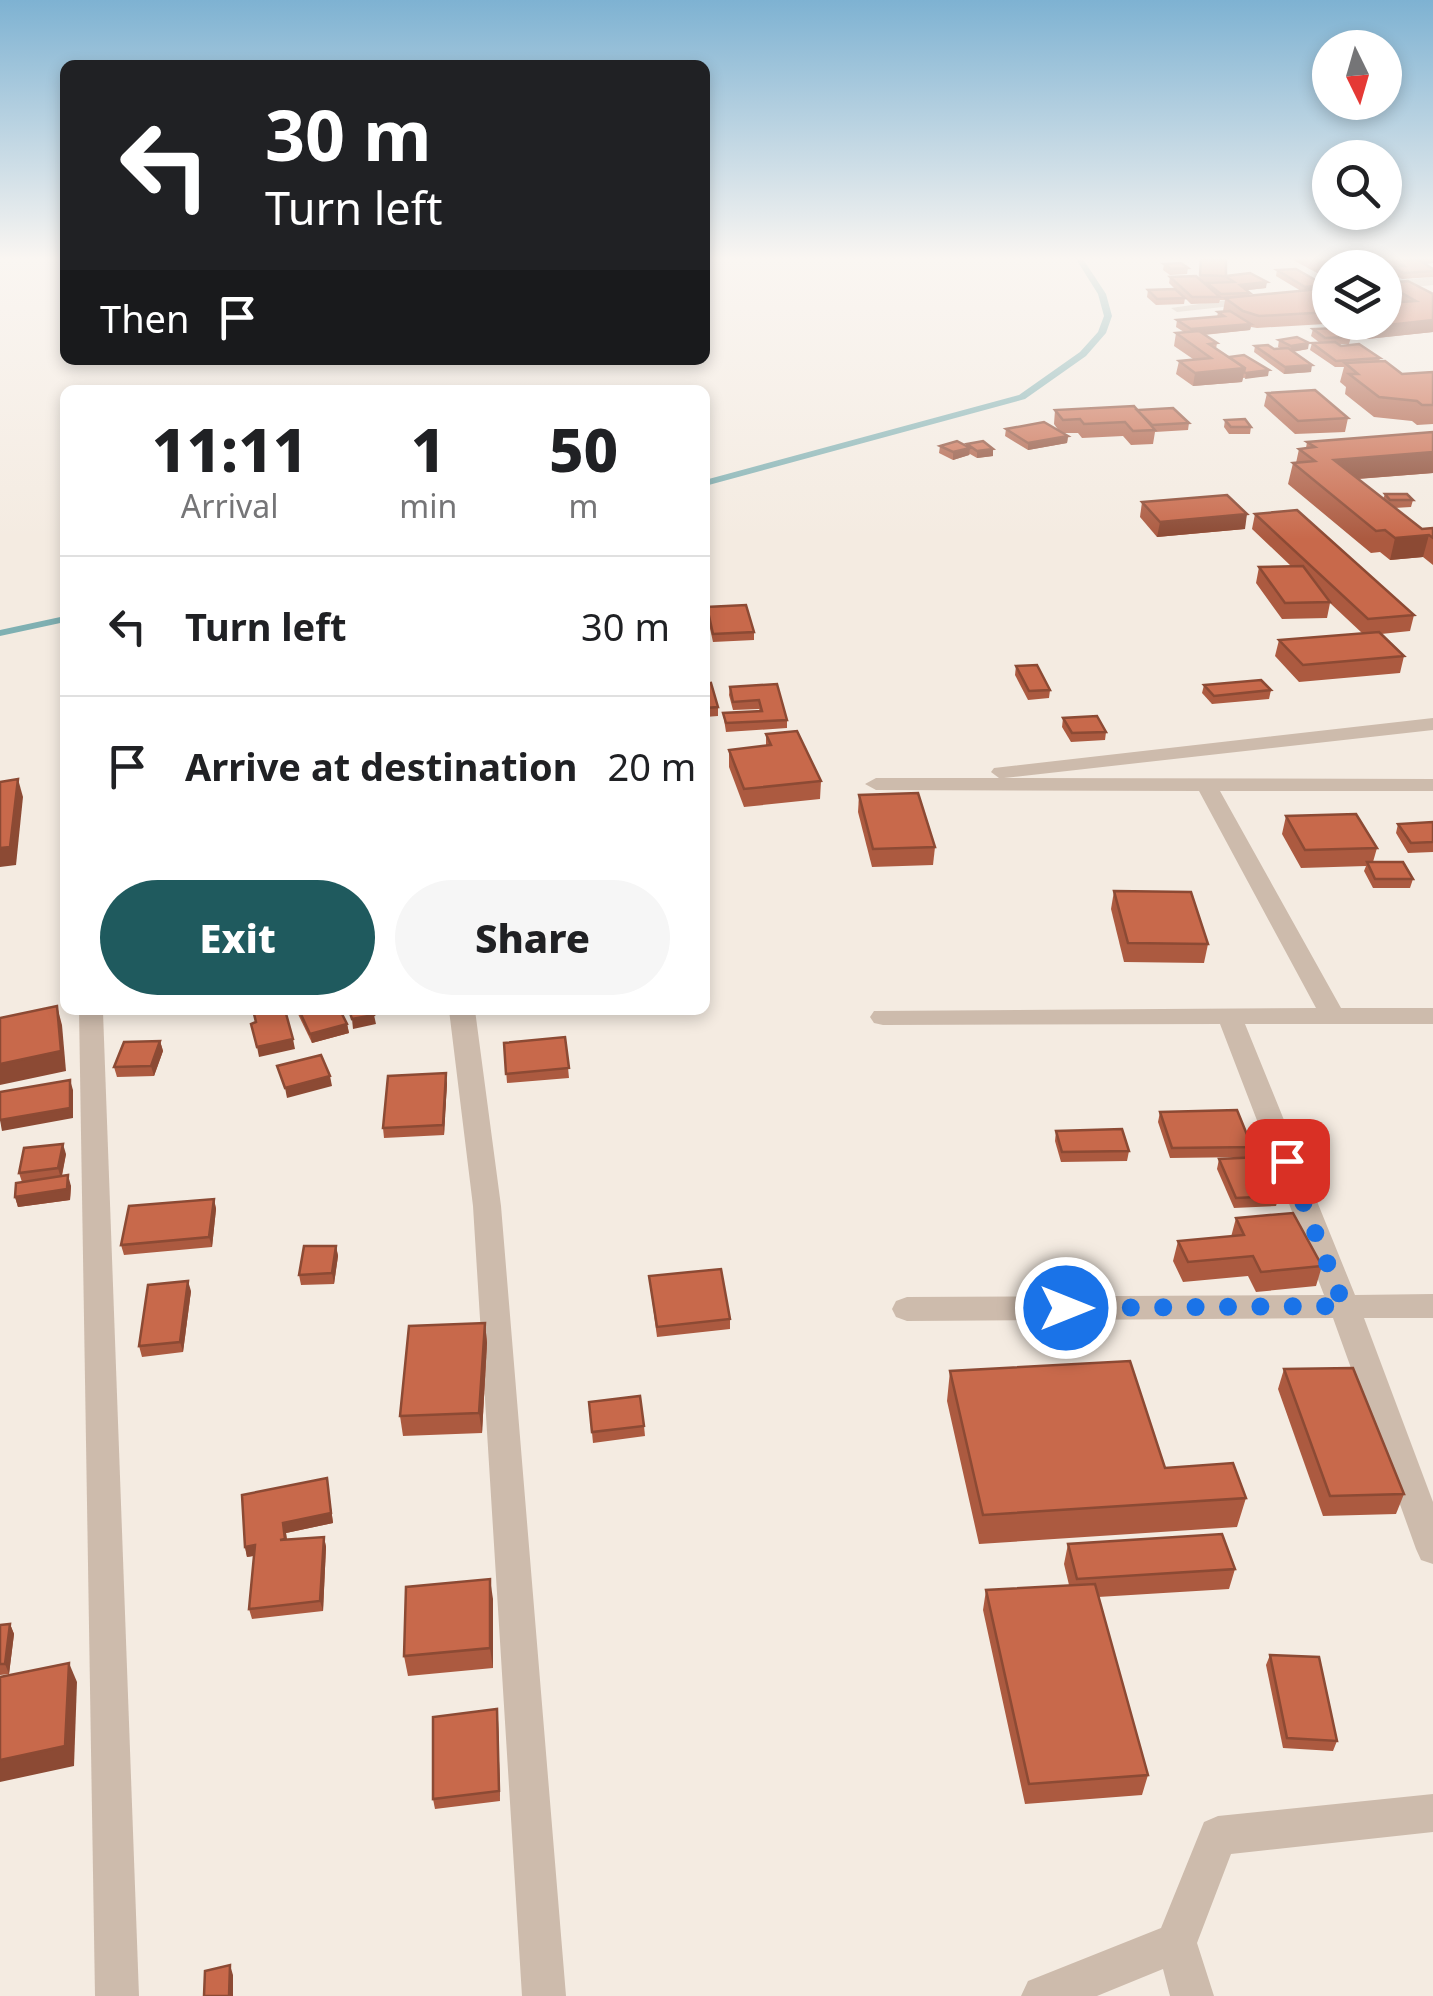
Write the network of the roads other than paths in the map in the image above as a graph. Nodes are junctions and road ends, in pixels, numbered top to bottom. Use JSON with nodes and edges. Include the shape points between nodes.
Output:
{"nodes":[{"id":1,"x":1429,"y":725,"type":"edge"},
{"id":2,"x":938,"y":781,"type":"junction"},
{"id":3,"x":876,"y":784,"type":"dead end"},
{"id":4,"x":1433,"y":784,"type":"edge"},
{"id":5,"x":1207,"y":786,"type":"junction"},
{"id":6,"x":90,"y":1015,"type":"edge"},
{"id":7,"x":463,"y":1015,"type":"edge"},
{"id":8,"x":1230,"y":1016,"type":"junction"},
{"id":9,"x":1333,"y":1016,"type":"junction"},
{"id":10,"x":1433,"y":1016,"type":"edge"},
{"id":11,"x":883,"y":1017,"type":"dead end"},
{"id":12,"x":1344,"y":1306,"type":"junction"},
{"id":13,"x":1433,"y":1306,"type":"edge"},
{"id":14,"x":907,"y":1309,"type":"dead end"},
{"id":15,"x":1433,"y":1550,"type":"edge"},
{"id":16,"x":1433,"y":1814,"type":"edge"},
{"id":17,"x":1176,"y":1944,"type":"junction"},
{"id":18,"x":117,"y":1996,"type":"edge"},
{"id":19,"x":544,"y":1996,"type":"edge"},
{"id":20,"x":1043,"y":1996,"type":"edge"},
{"id":21,"x":1192,"y":1996,"type":"edge"}],
"edges":[{"from":1,"to":2,"type":"street"},
{"from":2,"to":3,"type":"street"},
{"from":2,"to":5,"type":"street"},
{"from":4,"to":5,"type":"street"},
{"from":5,"to":9,"type":"street"},
{"from":6,"to":18,"type":"street"},
{"from":7,"to":19,"type":"street","via":[[488,1206]]},
{"from":8,"to":9,"type":"street"},
{"from":8,"to":11,"type":"street"},
{"from":8,"to":12,"type":"street"},
{"from":9,"to":10,"type":"street"},
{"from":12,"to":13,"type":"street"},
{"from":12,"to":14,"type":"street"},
{"from":12,"to":15,"type":"street"},
{"from":16,"to":17,"type":"street","via":[[1218,1836]]},
{"from":17,"to":20,"type":"street"},
{"from":17,"to":21,"type":"street"}]}
